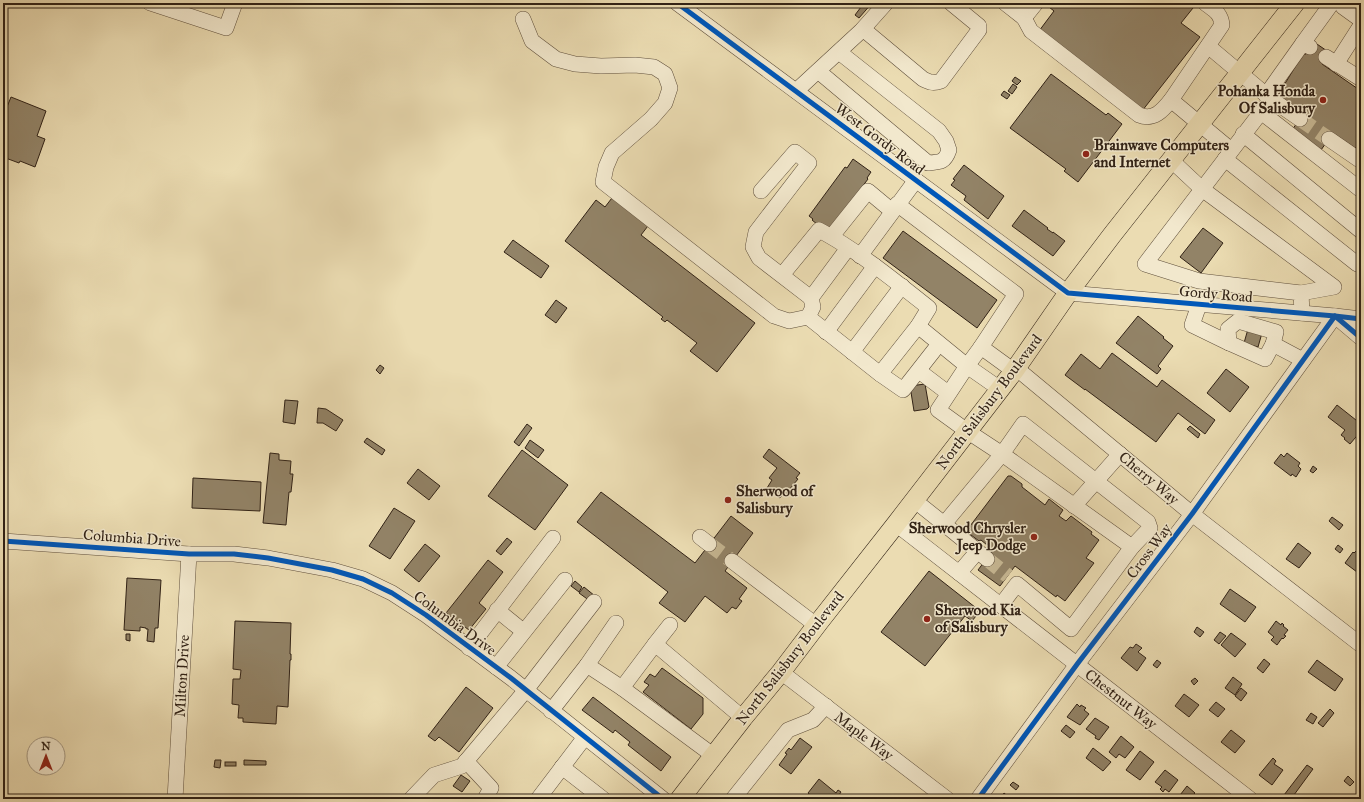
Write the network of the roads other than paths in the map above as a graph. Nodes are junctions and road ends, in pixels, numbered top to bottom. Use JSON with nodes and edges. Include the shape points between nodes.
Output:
{"nodes":[{"id":1,"x":150,"y":3,"type":"edge"},
{"id":2,"x":235,"y":3,"type":"edge"},
{"id":3,"x":677,"y":3,"type":"edge"},
{"id":4,"x":886,"y":3,"type":"edge"},
{"id":5,"x":951,"y":3,"type":"edge"},
{"id":6,"x":1005,"y":3,"type":"edge"},
{"id":7,"x":1036,"y":3,"type":"edge"},
{"id":8,"x":1205,"y":3,"type":"edge"},
{"id":9,"x":1295,"y":3,"type":"edge"},
{"id":10,"x":1339,"y":4,"type":"edge"},
{"id":11,"x":1024,"y":18,"type":"junction"},
{"id":12,"x":524,"y":19,"type":"dead end"},
{"id":13,"x":1361,"y":20,"type":"edge"},
{"id":14,"x":1361,"y":25,"type":"edge"},
{"id":15,"x":863,"y":29,"type":"junction"},
{"id":16,"x":1208,"y":46,"type":"junction"},
{"id":17,"x":839,"y":52,"type":"junction"},
{"id":18,"x":818,"y":71,"type":"junction"},
{"id":19,"x":1240,"y":74,"type":"junction"},
{"id":20,"x":1361,"y":79,"type":"edge"},
{"id":21,"x":796,"y":91,"type":"junction"},
{"id":22,"x":1268,"y":97,"type":"junction"},
{"id":23,"x":1171,"y":100,"type":"junction"},
{"id":24,"x":1261,"y":112,"type":"junction"},
{"id":25,"x":1300,"y":119,"type":"tunnel mouth"},
{"id":26,"x":1200,"y":124,"type":"junction"},
{"id":27,"x":1243,"y":134,"type":"junction"},
{"id":28,"x":1228,"y":154,"type":"junction"},
{"id":29,"x":1171,"y":160,"type":"junction"},
{"id":30,"x":1361,"y":161,"type":"edge"},
{"id":31,"x":1325,"y":162,"type":"junction"},
{"id":32,"x":916,"y":180,"type":"junction"},
{"id":33,"x":1202,"y":189,"type":"junction"},
{"id":34,"x":1361,"y":190,"type":"edge"},
{"id":35,"x":761,"y":191,"type":"dead end"},
{"id":36,"x":895,"y":208,"type":"junction"},
{"id":37,"x":1361,"y":231,"type":"edge"},
{"id":38,"x":832,"y":236,"type":"junction"},
{"id":39,"x":854,"y":252,"type":"junction"},
{"id":40,"x":1357,"y":264,"type":"dead end"},
{"id":41,"x":875,"y":266,"type":"junction"},
{"id":42,"x":782,"y":275,"type":"junction"},
{"id":43,"x":902,"y":286,"type":"junction"},
{"id":44,"x":1249,"y":287,"type":"junction"},
{"id":45,"x":1068,"y":293,"type":"junction"},
{"id":46,"x":1301,"y":293,"type":"junction"},
{"id":47,"x":811,"y":298,"type":"junction"},
{"id":48,"x":1199,"y":305,"type":"junction"},
{"id":49,"x":1247,"y":309,"type":"junction"},
{"id":50,"x":1266,"y":310,"type":"junction"},
{"id":51,"x":1302,"y":313,"type":"junction"},
{"id":52,"x":1335,"y":316,"type":"junction"},
{"id":53,"x":808,"y":318,"type":"junction"},
{"id":54,"x":1361,"y":320,"type":"edge"},
{"id":55,"x":918,"y":326,"type":"junction"},
{"id":56,"x":1261,"y":327,"type":"junction"},
{"id":57,"x":826,"y":332,"type":"junction"},
{"id":58,"x":1361,"y":338,"type":"edge"},
{"id":59,"x":1229,"y":343,"type":"junction"},
{"id":60,"x":939,"y":344,"type":"junction"},
{"id":61,"x":1273,"y":344,"type":"junction"},
{"id":62,"x":981,"y":347,"type":"junction"},
{"id":63,"x":852,"y":352,"type":"junction"},
{"id":64,"x":1303,"y":360,"type":"junction"},
{"id":65,"x":967,"y":366,"type":"junction"},
{"id":66,"x":1015,"y":369,"type":"junction"},
{"id":67,"x":919,"y":371,"type":"junction"},
{"id":68,"x":880,"y":374,"type":"junction"},
{"id":69,"x":1000,"y":389,"type":"junction"},
{"id":70,"x":948,"y":393,"type":"junction"},
{"id":71,"x":967,"y":432,"type":"junction"},
{"id":72,"x":1002,"y":454,"type":"junction"},
{"id":73,"x":1120,"y":454,"type":"junction"},
{"id":74,"x":1096,"y":481,"type":"junction"},
{"id":75,"x":914,"y":500,"type":"junction"},
{"id":76,"x":1074,"y":506,"type":"junction"},
{"id":77,"x":1192,"y":514,"type":"junction"},
{"id":78,"x":896,"y":524,"type":"junction"},
{"id":79,"x":944,"y":524,"type":"junction"},
{"id":80,"x":553,"y":538,"type":"dead end"},
{"id":81,"x":3,"y":541,"type":"edge"},
{"id":82,"x":1132,"y":547,"type":"junction"},
{"id":83,"x":189,"y":554,"type":"junction"},
{"id":84,"x":732,"y":561,"type":"tunnel mouth"},
{"id":85,"x":959,"y":573,"type":"junction"},
{"id":86,"x":565,"y":580,"type":"dead end"},
{"id":87,"x":594,"y":602,"type":"dead end"},
{"id":88,"x":1000,"y":606,"type":"junction"},
{"id":89,"x":497,"y":610,"type":"junction"},
{"id":90,"x":616,"y":623,"type":"dead end"},
{"id":91,"x":670,"y":626,"type":"dead end"},
{"id":92,"x":816,"y":626,"type":"junction"},
{"id":93,"x":523,"y":631,"type":"junction"},
{"id":94,"x":655,"y":644,"type":"junction"},
{"id":95,"x":1361,"y":645,"type":"edge"},
{"id":96,"x":469,"y":648,"type":"junction"},
{"id":97,"x":587,"y":665,"type":"junction"},
{"id":98,"x":1077,"y":665,"type":"junction"},
{"id":99,"x":496,"y":667,"type":"junction"},
{"id":100,"x":781,"y":672,"type":"junction"},
{"id":101,"x":622,"y":688,"type":"junction"},
{"id":102,"x":526,"y":690,"type":"junction"},
{"id":103,"x":826,"y":706,"type":"junction"},
{"id":104,"x":551,"y":711,"type":"junction"},
{"id":105,"x":743,"y":718,"type":"junction"},
{"id":106,"x":585,"y":737,"type":"junction"},
{"id":107,"x":714,"y":756,"type":"junction"},
{"id":108,"x":466,"y":761,"type":"junction"},
{"id":109,"x":562,"y":767,"type":"junction"},
{"id":110,"x":176,"y":799,"type":"edge"},
{"id":111,"x":411,"y":799,"type":"edge"},
{"id":112,"x":485,"y":799,"type":"edge"},
{"id":113,"x":538,"y":799,"type":"edge"},
{"id":114,"x":603,"y":799,"type":"edge"},
{"id":115,"x":663,"y":799,"type":"edge"},
{"id":116,"x":680,"y":799,"type":"edge"},
{"id":117,"x":733,"y":799,"type":"edge"},
{"id":118,"x":947,"y":799,"type":"edge"},
{"id":119,"x":978,"y":799,"type":"edge"},
{"id":120,"x":1250,"y":799,"type":"edge"}],
"edges":[{"from":1,"to":2,"type":"street","via":[[226,28]]},
{"from":3,"to":21,"type":"street","name":"West Gordy Road"},
{"from":4,"to":15,"type":"street"},
{"from":5,"to":15,"type":"street","via":[[979,26],[979,30],[936,83],[923,79]]},
{"from":6,"to":11,"type":"street"},
{"from":7,"to":11,"type":"street"},
{"from":8,"to":16,"type":"street","via":[[1222,18],[1222,25]]},
{"from":9,"to":19,"type":"main road","name":"North Salisbury Boulevard"},
{"from":10,"to":13,"type":"street"},
{"from":10,"to":22,"type":"street"},
{"from":11,"to":23,"type":"street","via":[[1031,31],[1139,115],[1156,115],[1162,112]]},
{"from":12,"to":53,"type":"street","via":[[532,41],[556,59],[575,64],[654,67],[665,74],[670,88],[665,103],[651,119],[612,153],[603,182],[774,316],[789,321]]},
{"from":14,"to":20,"type":"street","via":[[1331,61]]},
{"from":15,"to":17,"type":"street"},
{"from":16,"to":19,"type":"street"},
{"from":16,"to":23,"type":"street"},
{"from":17,"to":18,"type":"street"},
{"from":17,"to":18,"type":"street","via":[[939,131],[949,150],[946,158],[940,162],[928,163]]},
{"from":18,"to":21,"type":"street"},
{"from":19,"to":22,"type":"street"},
{"from":19,"to":26,"type":"main road","name":"North Salisbury Boulevard"},
{"from":21,"to":32,"type":"street","name":"West Gordy Road"},
{"from":22,"to":24,"type":"street"},
{"from":22,"to":25,"type":"street"},
{"from":23,"to":26,"type":"street"},
{"from":24,"to":27,"type":"street"},
{"from":24,"to":31,"type":"street"},
{"from":26,"to":28,"type":"street"},
{"from":26,"to":29,"type":"main road","name":"North Salisbury Boulevard"},
{"from":27,"to":28,"type":"street"},
{"from":27,"to":37,"type":"street"},
{"from":28,"to":33,"type":"street"},
{"from":28,"to":40,"type":"street"},
{"from":29,"to":33,"type":"street"},
{"from":29,"to":45,"type":"main road","name":"North Salisbury Boulevard"},
{"from":30,"to":31,"type":"street","via":[[1333,142]]},
{"from":31,"to":34,"type":"street"},
{"from":32,"to":36,"type":"street"},
{"from":32,"to":45,"type":"street","name":"West Gordy Road"},
{"from":33,"to":44,"type":"street","via":[[1145,264],[1199,281]]},
{"from":33,"to":46,"type":"street","via":[[1334,287]]},
{"from":35,"to":42,"type":"street","via":[[794,152],[809,164],[756,232],[753,247],[759,258]]},
{"from":36,"to":38,"type":"street","via":[[868,191]]},
{"from":36,"to":39,"type":"street"},
{"from":36,"to":62,"type":"street","via":[[1016,294]]},
{"from":38,"to":39,"type":"street"},
{"from":38,"to":42,"type":"street","via":[[819,230]]},
{"from":39,"to":41,"type":"street"},
{"from":39,"to":47,"type":"street"},
{"from":41,"to":43,"type":"street"},
{"from":41,"to":57,"type":"street"},
{"from":42,"to":47,"type":"street"},
{"from":43,"to":55,"type":"street","via":[[929,308]]},
{"from":43,"to":63,"type":"street"},
{"from":44,"to":46,"type":"street"},
{"from":44,"to":49,"type":"street"},
{"from":45,"to":48,"type":"street","name":"Gordy Road"},
{"from":45,"to":66,"type":"main road","name":"North Salisbury Boulevard"},
{"from":46,"to":51,"type":"street"},
{"from":47,"to":53,"type":"street","via":[[813,307]]},
{"from":48,"to":49,"type":"street","name":"Gordy Road"},
{"from":48,"to":59,"type":"street","via":[[1192,325]]},
{"from":49,"to":50,"type":"street","name":"Gordy Road"},
{"from":50,"to":51,"type":"street","name":"Gordy Road"},
{"from":50,"to":56,"type":"street"},
{"from":51,"to":52,"type":"street","name":"Gordy Road"},
{"from":52,"to":54,"type":"street","name":"Gordy Road"},
{"from":52,"to":58,"type":"street"},
{"from":52,"to":64,"type":"street","name":"Cross Way"},
{"from":53,"to":57,"type":"street"},
{"from":55,"to":60,"type":"street"},
{"from":55,"to":68,"type":"street"},
{"from":56,"to":59,"type":"street","via":[[1238,321],[1228,329]]},
{"from":56,"to":61,"type":"street","via":[[1276,332]]},
{"from":57,"to":63,"type":"street"},
{"from":59,"to":61,"type":"street","via":[[1265,358]]},
{"from":60,"to":65,"type":"street"},
{"from":60,"to":67,"type":"street"},
{"from":61,"to":64,"type":"street"},
{"from":62,"to":65,"type":"street"},
{"from":62,"to":66,"type":"street","name":"Cherry Way"},
{"from":63,"to":68,"type":"street"},
{"from":64,"to":77,"type":"street","name":"Cross Way"},
{"from":65,"to":69,"type":"street"},
{"from":65,"to":70,"type":"street"},
{"from":66,"to":69,"type":"main road","name":"North Salisbury Boulevard"},
{"from":66,"to":73,"type":"street","name":"Cherry Way"},
{"from":67,"to":68,"type":"street","via":[[903,390]]},
{"from":67,"to":70,"type":"street"},
{"from":69,"to":71,"type":"main road","name":"North Salisbury Boulevard"},
{"from":70,"to":71,"type":"street","via":[[938,410]]},
{"from":71,"to":72,"type":"street"},
{"from":71,"to":75,"type":"main road","name":"North Salisbury Boulevard"},
{"from":72,"to":74,"type":"street","via":[[1023,424]]},
{"from":72,"to":76,"type":"street"},
{"from":72,"to":79,"type":"street"},
{"from":73,"to":74,"type":"street"},
{"from":73,"to":77,"type":"street","name":"Cherry Way"},
{"from":74,"to":76,"type":"street"},
{"from":74,"to":82,"type":"street","via":[[1148,522],[1150,528]]},
{"from":75,"to":78,"type":"main road","name":"North Salisbury Boulevard"},
{"from":75,"to":79,"type":"street"},
{"from":76,"to":82,"type":"street"},
{"from":77,"to":95,"type":"street","name":"Cherry Way"},
{"from":77,"to":98,"type":"street","name":"Cross Way"},
{"from":78,"to":85,"type":"street","name":"Chestnut Way"},
{"from":78,"to":92,"type":"main road","name":"North Salisbury Boulevard"},
{"from":79,"to":85,"type":"street","via":[[982,555]]},
{"from":80,"to":89,"type":"street"},
{"from":81,"to":83,"type":"street","name":"Columbia Drive"},
{"from":82,"to":88,"type":"street","via":[[1071,629],[1012,580]]},
{"from":83,"to":96,"type":"street","name":"Columbia Drive","via":[[234,554],[268,558],[332,570],[363,579],[426,615]]},
{"from":83,"to":110,"type":"street","name":"Milton Drive"},
{"from":84,"to":92,"type":"street"},
{"from":85,"to":88,"type":"street","name":"Chestnut Way"},
{"from":86,"to":93,"type":"street"},
{"from":87,"to":102,"type":"street"},
{"from":88,"to":98,"type":"street","name":"Chestnut Way"},
{"from":89,"to":93,"type":"street"},
{"from":89,"to":96,"type":"street"},
{"from":90,"to":97,"type":"street"},
{"from":91,"to":94,"type":"street"},
{"from":92,"to":100,"type":"main road","name":"North Salisbury Boulevard"},
{"from":93,"to":99,"type":"street"},
{"from":94,"to":101,"type":"street"},
{"from":94,"to":105,"type":"street"},
{"from":96,"to":99,"type":"street","name":"Columbia Drive"},
{"from":97,"to":101,"type":"street"},
{"from":97,"to":104,"type":"street"},
{"from":98,"to":119,"type":"street","name":"Cross Way"},
{"from":98,"to":120,"type":"street","name":"Chestnut Way"},
{"from":99,"to":102,"type":"street","name":"Columbia Drive"},
{"from":100,"to":103,"type":"street","name":"Maple Way"},
{"from":100,"to":105,"type":"main road","name":"North Salisbury Boulevard"},
{"from":101,"to":107,"type":"street"},
{"from":102,"to":104,"type":"street","name":"Columbia Drive"},
{"from":102,"to":108,"type":"street"},
{"from":103,"to":117,"type":"street","via":[[814,720],[788,730]]},
{"from":103,"to":118,"type":"street","name":"Maple Way"},
{"from":104,"to":106,"type":"street","name":"Columbia Drive"},
{"from":105,"to":107,"type":"main road","name":"North Salisbury Boulevard"},
{"from":106,"to":109,"type":"street"},
{"from":106,"to":115,"type":"street","name":"Columbia Drive"},
{"from":107,"to":116,"type":"main road","name":"North Salisbury Boulevard"},
{"from":108,"to":111,"type":"street","via":[[462,766],[434,775]]},
{"from":108,"to":112,"type":"street","via":[[491,788]]},
{"from":109,"to":113,"type":"street"},
{"from":109,"to":114,"type":"street"}]}
